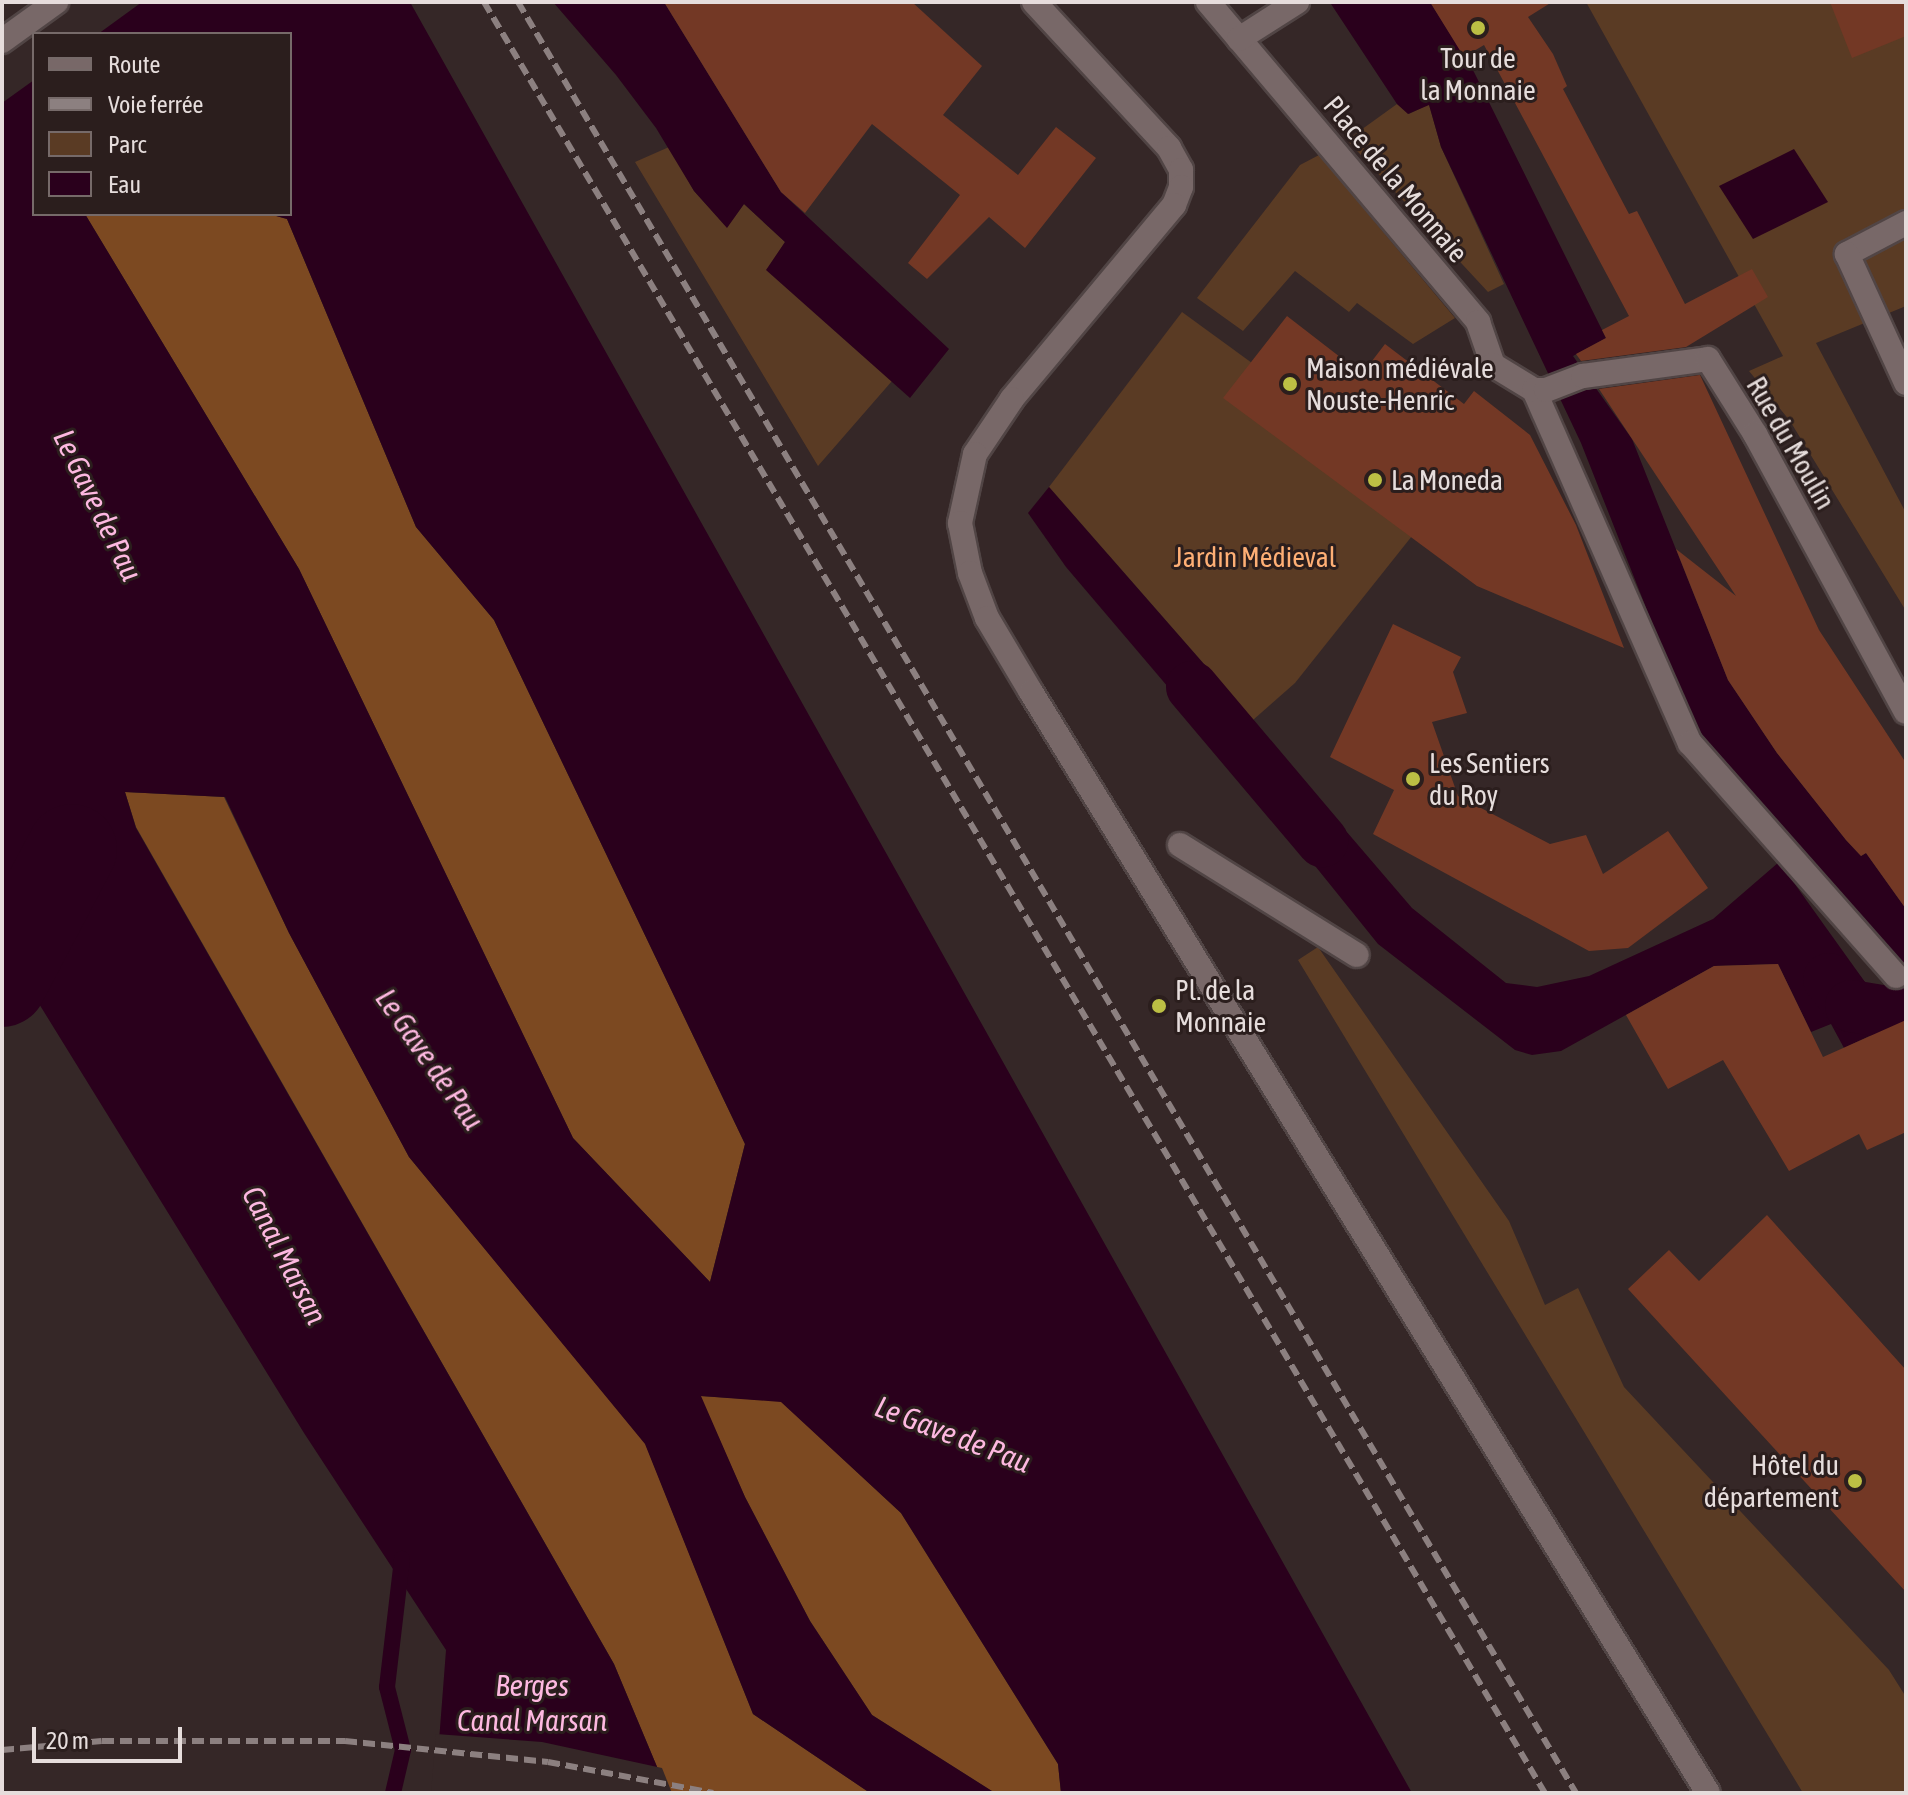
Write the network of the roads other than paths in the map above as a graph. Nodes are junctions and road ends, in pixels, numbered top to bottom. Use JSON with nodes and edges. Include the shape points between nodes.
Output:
{"nodes":[{"id":1,"x":56,"y":2,"type":"edge"},
{"id":2,"x":1034,"y":2,"type":"edge"},
{"id":3,"x":1208,"y":2,"type":"edge"},
{"id":4,"x":1297,"y":2,"type":"edge"},
{"id":5,"x":1239,"y":39,"type":"junction"},
{"id":6,"x":2,"y":41,"type":"edge"},
{"id":7,"x":1906,"y":223,"type":"edge"},
{"id":8,"x":1906,"y":383,"type":"edge"},
{"id":9,"x":1544,"y":389,"type":"junction"},
{"id":10,"x":1906,"y":712,"type":"edge"},
{"id":11,"x":1180,"y":845,"type":"dead end"},
{"id":12,"x":1357,"y":955,"type":"dead end"},
{"id":13,"x":1896,"y":976,"type":"dead end"},
{"id":14,"x":1708,"y":1793,"type":"edge"}],
"edges":[{"from":1,"to":6,"type":"main road"},
{"from":2,"to":14,"type":"main road","via":[[1169,148],[1181,170],[1174,205],[1012,399],[975,454],[960,523],[970,573],[987,618]]},
{"from":3,"to":5,"type":"main road","name":"Place de la Monnaie"},
{"from":4,"to":5,"type":"main road"},
{"from":5,"to":9,"type":"main road","name":"Place de la Monnaie","via":[[1478,322],[1493,365]]},
{"from":7,"to":8,"type":"main road","via":[[1847,254]]},
{"from":9,"to":10,"type":"main road","name":"Rue du Moulin","via":[[1583,376],[1708,359],[1755,434]]},
{"from":9,"to":13,"type":"main road","via":[[1690,743]]},
{"from":11,"to":12,"type":"main road"}]}
